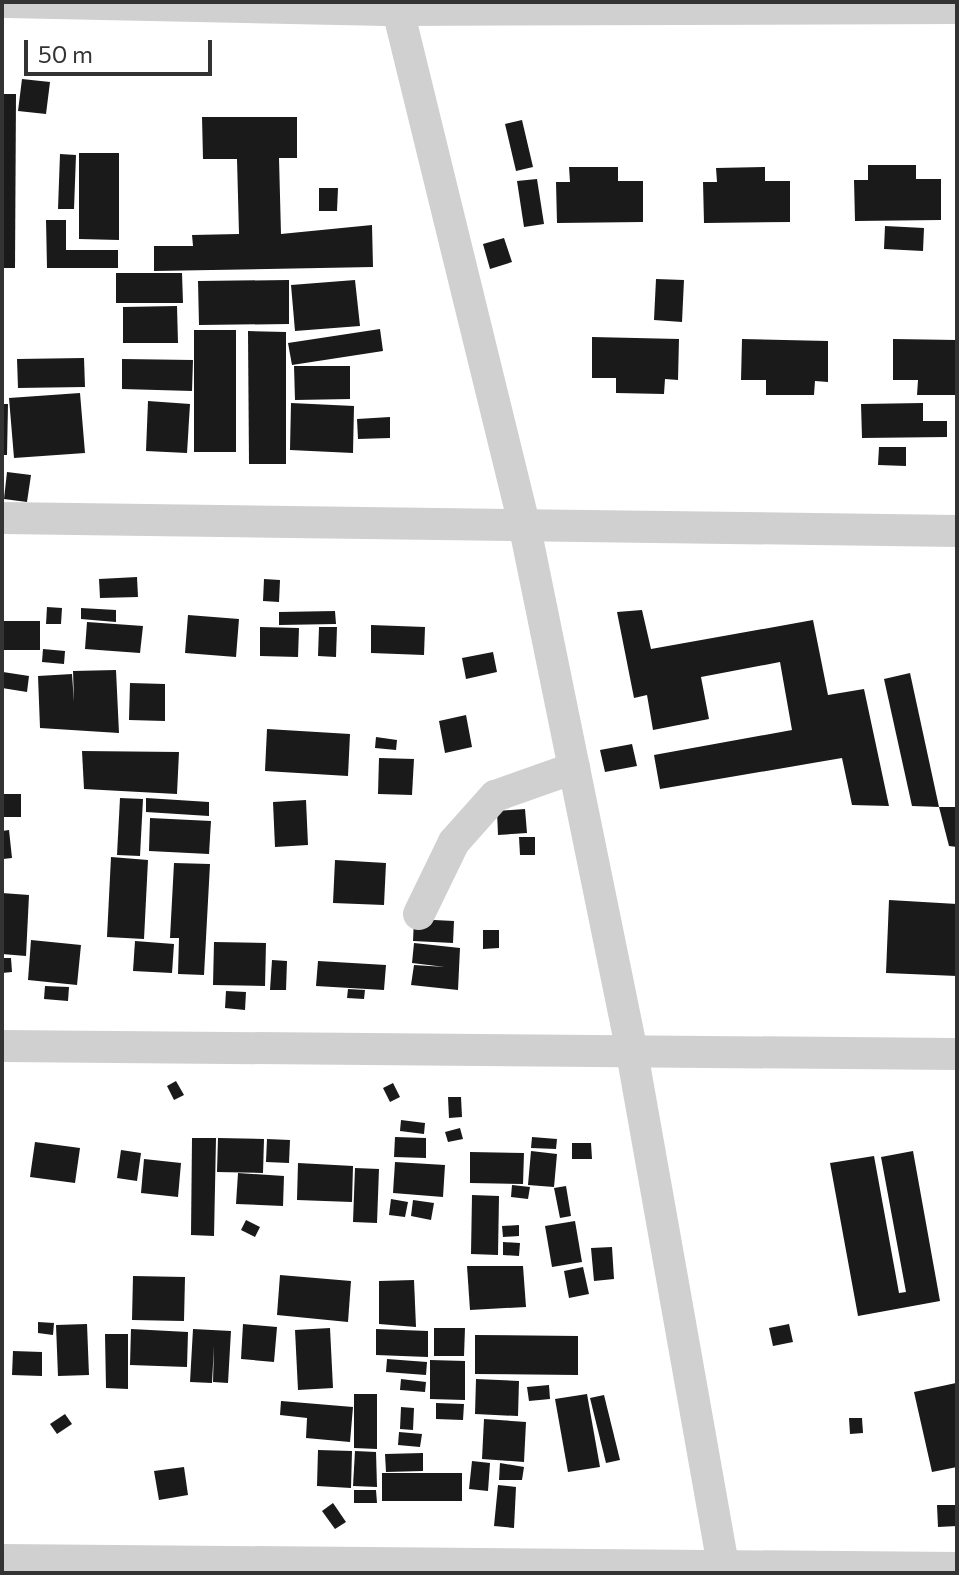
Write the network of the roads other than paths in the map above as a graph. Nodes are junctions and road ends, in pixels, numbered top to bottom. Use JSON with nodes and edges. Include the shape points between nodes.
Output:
{"nodes":[{"id":1,"x":7,"y":2,"type":"edge"},
{"id":2,"x":397,"y":6,"type":"edge"},
{"id":3,"x":957,"y":8,"type":"edge"},
{"id":4,"x":2,"y":518,"type":"edge"},
{"id":5,"x":525,"y":528,"type":"junction"},
{"id":6,"x":957,"y":531,"type":"edge"},
{"id":7,"x":574,"y":768,"type":"junction"},
{"id":8,"x":419,"y":914,"type":"dead end"},
{"id":9,"x":2,"y":1046,"type":"edge"},
{"id":10,"x":631,"y":1047,"type":"junction"},
{"id":11,"x":957,"y":1054,"type":"edge"},
{"id":12,"x":2,"y":1560,"type":"edge"},
{"id":13,"x":723,"y":1565,"type":"junction"},
{"id":14,"x":957,"y":1568,"type":"edge"}],
"edges":[{"from":1,"to":2,"type":"street"},
{"from":2,"to":3,"type":"street"},
{"from":2,"to":5,"type":"street"},
{"from":4,"to":5,"type":"street"},
{"from":5,"to":6,"type":"street"},
{"from":5,"to":7,"type":"street"},
{"from":7,"to":8,"type":"street","via":[[495,796],[454,842]]},
{"from":7,"to":10,"type":"street"},
{"from":9,"to":10,"type":"street"},
{"from":10,"to":11,"type":"street"},
{"from":10,"to":13,"type":"street"},
{"from":12,"to":13,"type":"street"},
{"from":13,"to":14,"type":"street"}]}
